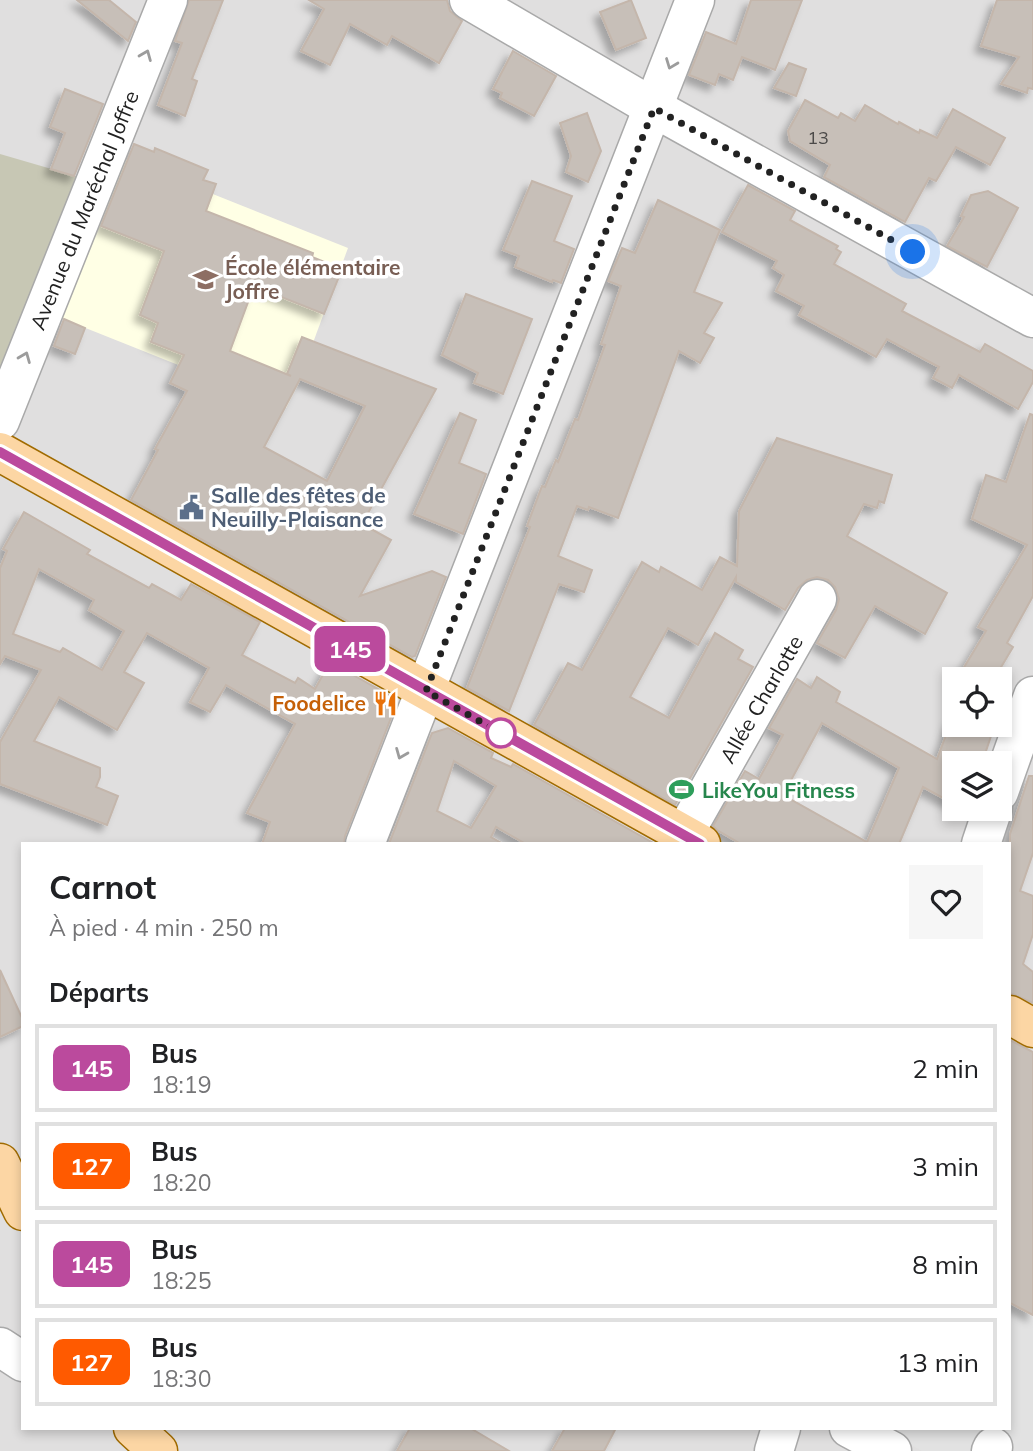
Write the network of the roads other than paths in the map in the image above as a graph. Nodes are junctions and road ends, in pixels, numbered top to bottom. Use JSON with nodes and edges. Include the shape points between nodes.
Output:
{"nodes":[{"id":1,"x":167,"y":0,"type":"edge"},
{"id":2,"x":469,"y":0,"type":"edge"},
{"id":3,"x":695,"y":0,"type":"edge"},
{"id":4,"x":654,"y":108,"type":"junction"},
{"id":5,"x":1033,"y":318,"type":"edge"},
{"id":6,"x":0,"y":421,"type":"edge"},
{"id":7,"x":0,"y":452,"type":"edge"},
{"id":8,"x":817,"y":600,"type":"dead end"},
{"id":9,"x":426,"y":691,"type":"junction"},
{"id":10,"x":1033,"y":696,"type":"edge"},
{"id":11,"x":1012,"y":755,"type":"edge"},
{"id":12,"x":989,"y":821,"type":"edge"},
{"id":13,"x":692,"y":839,"type":"edge"},
{"id":14,"x":366,"y":842,"type":"edge"},
{"id":15,"x":982,"y":842,"type":"edge"},
{"id":16,"x":1011,"y":1016,"type":"edge"},
{"id":17,"x":1033,"y":1028,"type":"edge"},
{"id":18,"x":0,"y":1163,"type":"edge"},
{"id":19,"x":21,"y":1207,"type":"edge"},
{"id":20,"x":0,"y":1347,"type":"edge"},
{"id":21,"x":21,"y":1361,"type":"edge"},
{"id":22,"x":780,"y":1430,"type":"edge"},
{"id":23,"x":853,"y":1430,"type":"edge"},
{"id":24,"x":774,"y":1451,"type":"edge"},
{"id":25,"x":892,"y":1451,"type":"edge"}],
"edges":[{"from":6,"to":1,"type":"street","name":"Avenue du Maréchal Joffre","one_way":true},
{"from":2,"to":4,"type":"street"},
{"from":3,"to":4,"type":"street","one_way":true},
{"from":4,"to":5,"type":"street"},
{"from":4,"to":9,"type":"street"},
{"from":7,"to":9,"type":"main road"},
{"from":8,"to":13,"type":"street","name":"Allée Charlotte"},
{"from":9,"to":13,"type":"main road"},
{"from":9,"to":14,"type":"street","one_way":true},
{"from":10,"to":11,"type":"street"},
{"from":12,"to":15,"type":"street"},
{"from":16,"to":17,"type":"main road"},
{"from":18,"to":19,"type":"main road"},
{"from":20,"to":21,"type":"street"},
{"from":22,"to":24,"type":"street"},
{"from":23,"to":25,"type":"street"}]}
